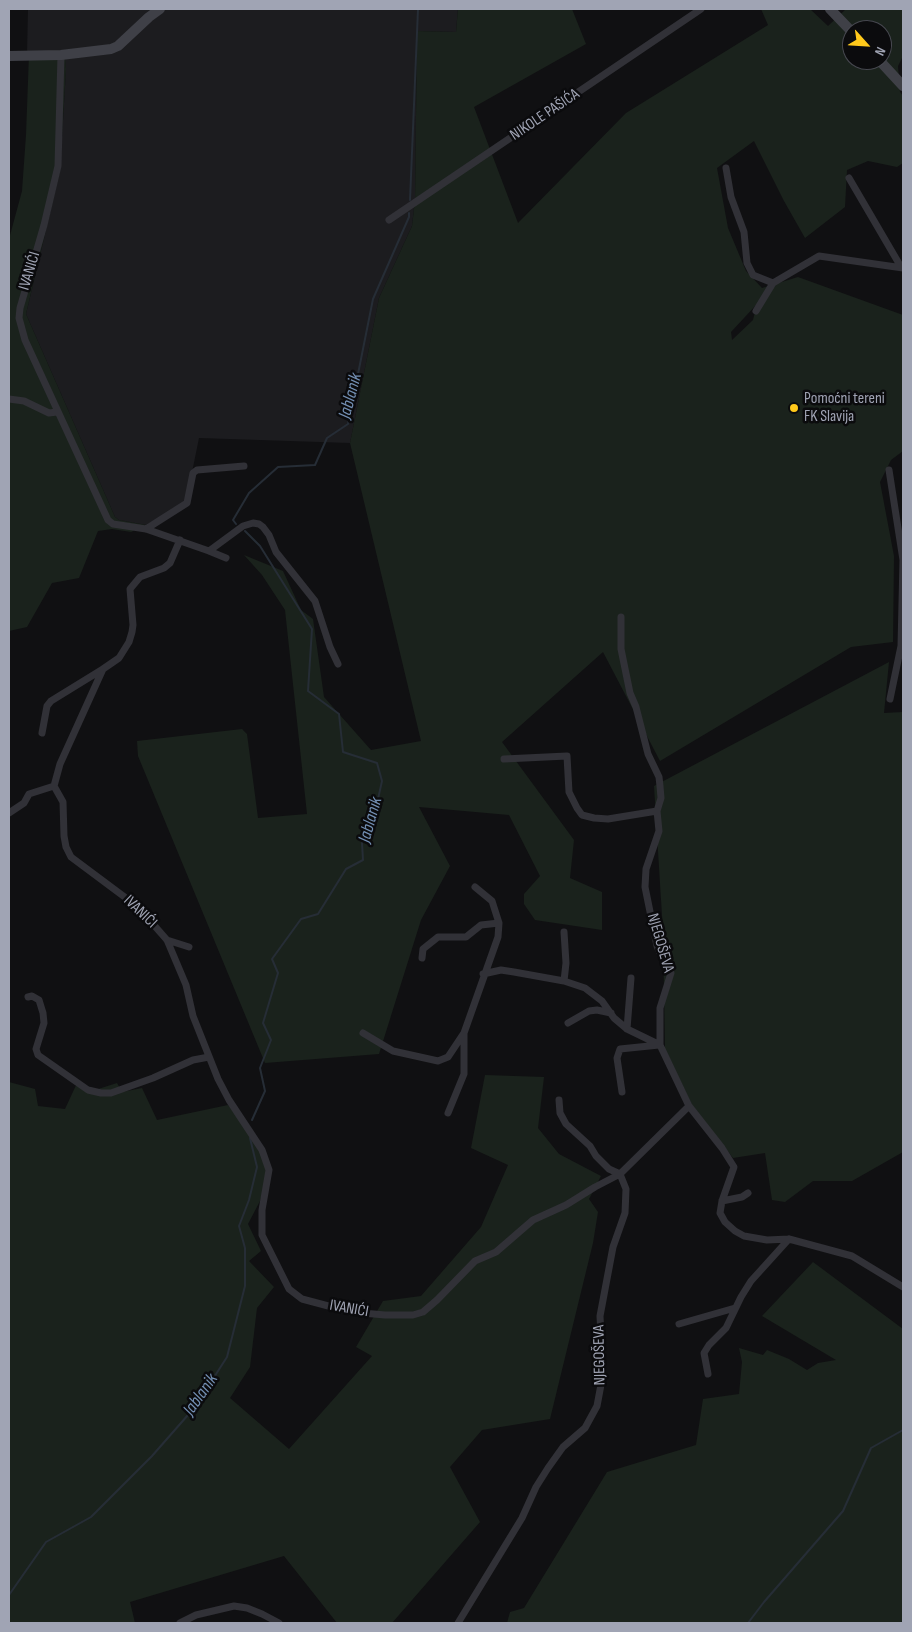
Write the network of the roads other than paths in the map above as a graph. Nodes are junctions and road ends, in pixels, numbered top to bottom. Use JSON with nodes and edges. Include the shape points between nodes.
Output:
{"nodes":[{"id":1,"x":160,"y":9,"type":"edge"},
{"id":2,"x":701,"y":9,"type":"edge"},
{"id":3,"x":834,"y":10,"type":"edge"},
{"id":4,"x":842,"y":20,"type":"edge"},
{"id":5,"x":60,"y":55,"type":"junction"},
{"id":6,"x":9,"y":56,"type":"edge"},
{"id":7,"x":889,"y":70,"type":"edge"},
{"id":8,"x":903,"y":85,"type":"edge"},
{"id":9,"x":726,"y":168,"type":"dead end"},
{"id":10,"x":849,"y":178,"type":"dead end"},
{"id":11,"x":389,"y":220,"type":"dead end"},
{"id":12,"x":902,"y":268,"type":"edge"},
{"id":13,"x":773,"y":283,"type":"junction"},
{"id":14,"x":756,"y":310,"type":"dead end"},
{"id":15,"x":9,"y":399,"type":"edge"},
{"id":16,"x":57,"y":412,"type":"junction"},
{"id":17,"x":244,"y":466,"type":"dead end"},
{"id":18,"x":889,"y":470,"type":"dead end"},
{"id":19,"x":146,"y":529,"type":"junction"},
{"id":20,"x":180,"y":540,"type":"junction"},
{"id":21,"x":209,"y":551,"type":"junction"},
{"id":22,"x":226,"y":558,"type":"dead end"},
{"id":23,"x":903,"y":560,"type":"edge"},
{"id":24,"x":621,"y":617,"type":"dead end"},
{"id":25,"x":902,"y":646,"type":"edge"},
{"id":26,"x":338,"y":664,"type":"dead end"},
{"id":27,"x":103,"y":669,"type":"junction"},
{"id":28,"x":890,"y":699,"type":"dead end"},
{"id":29,"x":42,"y":732,"type":"dead end"},
{"id":30,"x":504,"y":759,"type":"dead end"},
{"id":31,"x":54,"y":786,"type":"junction"},
{"id":32,"x":657,"y":811,"type":"junction"},
{"id":33,"x":9,"y":813,"type":"edge"},
{"id":34,"x":475,"y":887,"type":"dead end"},
{"id":35,"x":499,"y":923,"type":"junction"},
{"id":36,"x":564,"y":932,"type":"dead end"},
{"id":37,"x":167,"y":940,"type":"junction"},
{"id":38,"x":189,"y":947,"type":"dead end"},
{"id":39,"x":422,"y":958,"type":"dead end"},
{"id":40,"x":483,"y":974,"type":"junction"},
{"id":41,"x":630,"y":978,"type":"dead end"},
{"id":42,"x":564,"y":981,"type":"junction"},
{"id":43,"x":28,"y":997,"type":"dead end"},
{"id":44,"x":611,"y":1013,"type":"junction"},
{"id":45,"x":568,"y":1023,"type":"dead end"},
{"id":46,"x":627,"y":1029,"type":"junction"},
{"id":47,"x":363,"y":1033,"type":"dead end"},
{"id":48,"x":464,"y":1033,"type":"junction"},
{"id":49,"x":660,"y":1045,"type":"junction"},
{"id":50,"x":209,"y":1057,"type":"junction"},
{"id":51,"x":622,"y":1092,"type":"dead end"},
{"id":52,"x":559,"y":1100,"type":"dead end"},
{"id":53,"x":689,"y":1106,"type":"junction"},
{"id":54,"x":448,"y":1113,"type":"dead end"},
{"id":55,"x":620,"y":1174,"type":"junction"},
{"id":56,"x":748,"y":1193,"type":"dead end"},
{"id":57,"x":722,"y":1201,"type":"junction"},
{"id":58,"x":789,"y":1239,"type":"junction"},
{"id":59,"x":903,"y":1287,"type":"edge"},
{"id":60,"x":735,"y":1308,"type":"junction"},
{"id":61,"x":679,"y":1324,"type":"dead end"},
{"id":62,"x":708,"y":1374,"type":"dead end"},
{"id":63,"x":180,"y":1623,"type":"edge"},
{"id":64,"x":279,"y":1623,"type":"edge"},
{"id":65,"x":458,"y":1623,"type":"edge"}],
"edges":[{"from":1,"to":5,"type":"street","via":[[114,48]]},
{"from":2,"to":11,"type":"street","name":"NIKOLE PAŠIĆA"},
{"from":3,"to":4,"type":"street"},
{"from":5,"to":6,"type":"street"},
{"from":5,"to":16,"type":"street","name":"IVANIĆI","via":[[58,166],[19,318],[25,340]]},
{"from":7,"to":8,"type":"street"},
{"from":9,"to":13,"type":"street","via":[[731,197],[744,232],[747,262],[754,275]]},
{"from":10,"to":12,"type":"street"},
{"from":12,"to":13,"type":"street","via":[[819,256]]},
{"from":13,"to":14,"type":"street"},
{"from":15,"to":16,"type":"street","via":[[24,401],[49,413]]},
{"from":16,"to":19,"type":"street","name":"IVANIĆI","via":[[108,520],[113,524]]},
{"from":17,"to":19,"type":"street","via":[[197,470],[193,473],[187,504]]},
{"from":18,"to":23,"type":"street"},
{"from":19,"to":20,"type":"street","name":"IVANIĆI"},
{"from":20,"to":21,"type":"street","name":"IVANIĆI"},
{"from":20,"to":27,"type":"street","via":[[170,563],[140,578],[130,589],[132,632],[123,653]]},
{"from":21,"to":22,"type":"street","name":"IVANIĆI"},
{"from":21,"to":26,"type":"street","via":[[243,526],[253,523],[263,527],[276,552],[315,601]]},
{"from":23,"to":25,"type":"street"},
{"from":24,"to":32,"type":"street","name":"NJEGOŠEVA","via":[[621,649],[630,693],[648,754],[659,777],[661,798]]},
{"from":25,"to":28,"type":"street"},
{"from":27,"to":29,"type":"street","via":[[51,701]]},
{"from":27,"to":31,"type":"street","via":[[60,764]]},
{"from":30,"to":32,"type":"street","via":[[567,756],[569,792],[582,815],[608,819]]},
{"from":31,"to":33,"type":"street","via":[[29,794],[24,803]]},
{"from":31,"to":37,"type":"street","name":"IVANIĆI","via":[[63,802],[66,847],[71,857],[138,907]]},
{"from":32,"to":49,"type":"street","name":"NJEGOŠEVA","via":[[659,832],[646,869],[645,887],[657,946],[671,973],[660,1008]]},
{"from":34,"to":35,"type":"street","via":[[492,901]]},
{"from":35,"to":39,"type":"street","via":[[481,924],[466,937],[438,937],[424,949]]},
{"from":35,"to":40,"type":"street","via":[[498,937]]},
{"from":36,"to":42,"type":"street"},
{"from":37,"to":38,"type":"street"},
{"from":37,"to":50,"type":"street","name":"IVANIĆI","via":[[186,985],[193,1016]]},
{"from":40,"to":42,"type":"street","via":[[501,970]]},
{"from":40,"to":48,"type":"street"},
{"from":41,"to":46,"type":"street"},
{"from":42,"to":44,"type":"street","via":[[585,988]]},
{"from":43,"to":50,"type":"street","via":[[39,1000],[44,1013],[36,1048],[38,1055],[88,1090],[111,1093],[193,1060]]},
{"from":44,"to":45,"type":"street","via":[[589,1011]]},
{"from":44,"to":46,"type":"street"},
{"from":46,"to":49,"type":"street"},
{"from":47,"to":48,"type":"street","via":[[392,1051],[438,1061],[448,1057]]},
{"from":48,"to":54,"type":"street","via":[[464,1074]]},
{"from":49,"to":51,"type":"street","via":[[620,1049]]},
{"from":49,"to":53,"type":"street","name":"NJEGOŠEVA"},
{"from":50,"to":55,"type":"street","name":"IVANIĆI","via":[[229,1100],[262,1150],[269,1170],[262,1210],[262,1235],[289,1289],[302,1298],[351,1312],[385,1315],[423,1312],[475,1261],[496,1252],[533,1220]]},
{"from":52,"to":55,"type":"street","via":[[560,1113],[566,1124],[609,1169]]},
{"from":53,"to":55,"type":"street"},
{"from":53,"to":57,"type":"street","name":"NJEGOŠEVA","via":[[734,1167]]},
{"from":55,"to":65,"type":"street","name":"NJEGOŠEVA","via":[[626,1189],[625,1213],[612,1247],[600,1316],[603,1374],[597,1406],[585,1428],[563,1447],[548,1468],[522,1518]]},
{"from":56,"to":57,"type":"street"},
{"from":57,"to":58,"type":"street","via":[[720,1213],[735,1231],[751,1238]]},
{"from":58,"to":59,"type":"street","via":[[852,1256]]},
{"from":58,"to":60,"type":"street","via":[[751,1281]]},
{"from":60,"to":61,"type":"street"},
{"from":60,"to":62,"type":"street","via":[[726,1328],[704,1352]]},
{"from":63,"to":64,"type":"street","via":[[196,1615],[234,1606],[247,1608]]}]}
